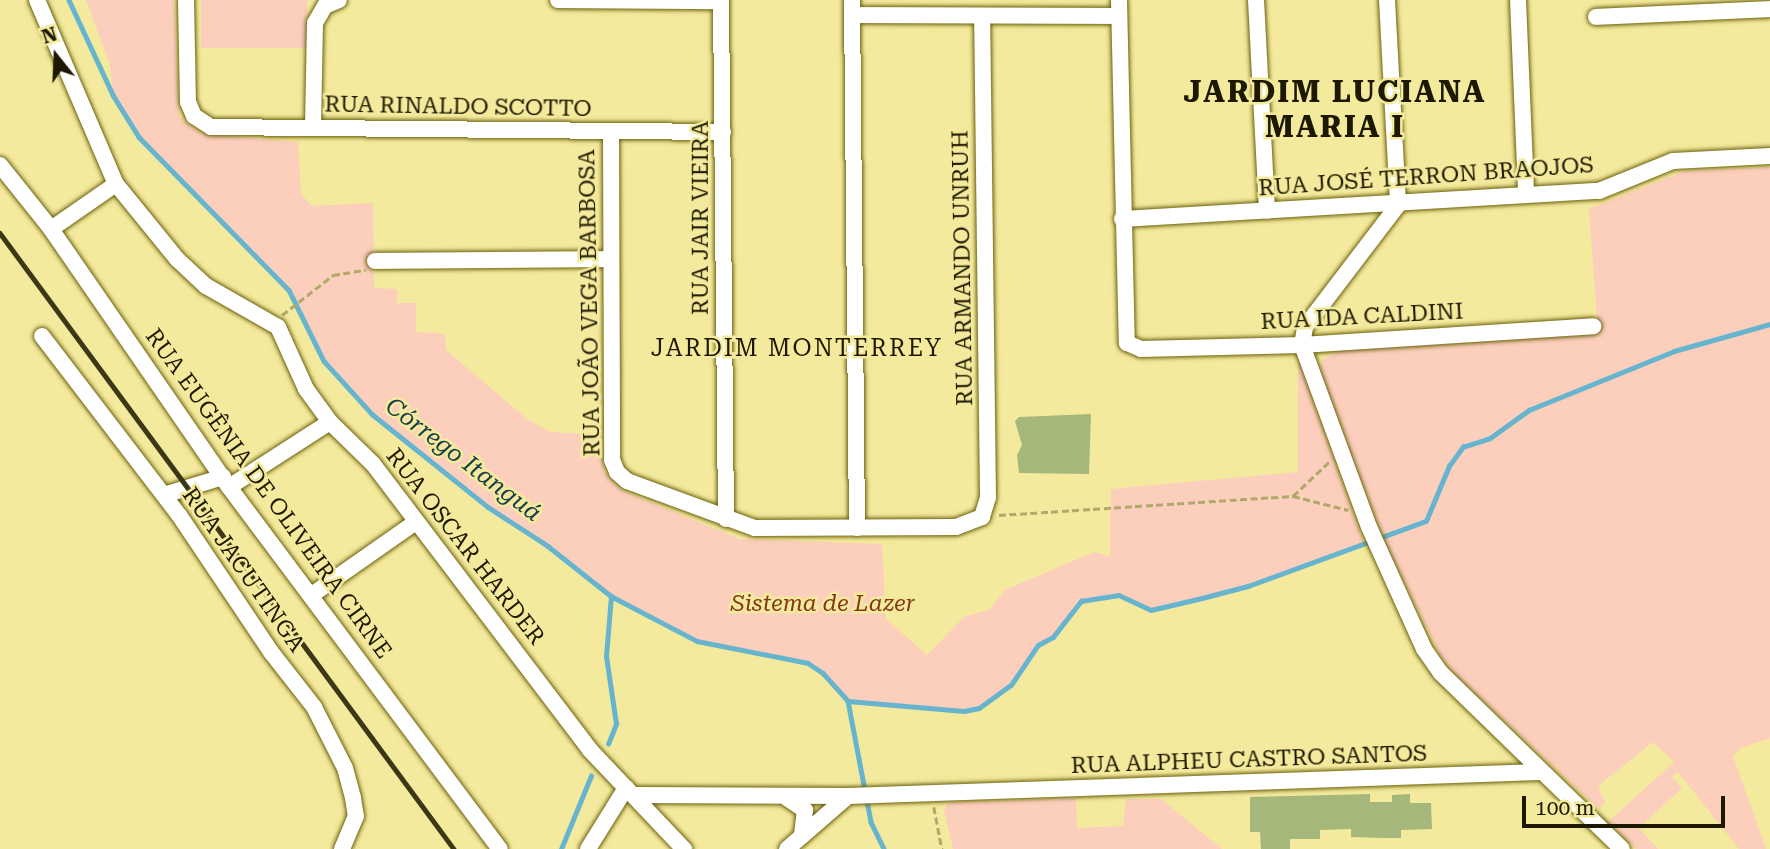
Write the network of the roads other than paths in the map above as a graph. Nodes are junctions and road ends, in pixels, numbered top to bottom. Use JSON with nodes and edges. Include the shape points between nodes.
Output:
{"nodes":[{"id":1,"x":37,"y":0,"type":"edge"},
{"id":2,"x":186,"y":0,"type":"edge"},
{"id":3,"x":339,"y":0,"type":"edge"},
{"id":4,"x":558,"y":0,"type":"edge"},
{"id":5,"x":1256,"y":0,"type":"edge"},
{"id":6,"x":1387,"y":0,"type":"edge"},
{"id":7,"x":1518,"y":0,"type":"edge"},
{"id":8,"x":721,"y":1,"type":"edge"},
{"id":9,"x":852,"y":8,"type":"edge"},
{"id":10,"x":1119,"y":8,"type":"edge"},
{"id":11,"x":1770,"y":9,"type":"edge"},
{"id":12,"x":982,"y":17,"type":"junction"},
{"id":13,"x":1596,"y":17,"type":"dead end"},
{"id":14,"x":313,"y":127,"type":"junction"},
{"id":15,"x":611,"y":132,"type":"junction"},
{"id":16,"x":723,"y":132,"type":"junction"},
{"id":17,"x":1770,"y":156,"type":"edge"},
{"id":18,"x":0,"y":165,"type":"edge"},
{"id":19,"x":116,"y":184,"type":"junction"},
{"id":20,"x":1526,"y":194,"type":"junction"},
{"id":21,"x":1398,"y":205,"type":"junction"},
{"id":22,"x":1267,"y":211,"type":"junction"},
{"id":23,"x":1122,"y":219,"type":"junction"},
{"id":24,"x":51,"y":229,"type":"junction"},
{"id":25,"x":609,"y":259,"type":"junction"},
{"id":26,"x":375,"y":261,"type":"road end"},
{"id":27,"x":1593,"y":326,"type":"dead end"},
{"id":28,"x":42,"y":336,"type":"dead end"},
{"id":29,"x":1302,"y":345,"type":"junction"},
{"id":30,"x":330,"y":422,"type":"junction"},
{"id":31,"x":226,"y":482,"type":"junction"},
{"id":32,"x":163,"y":495,"type":"junction"},
{"id":33,"x":726,"y":519,"type":"junction"},
{"id":34,"x":416,"y":522,"type":"junction"},
{"id":35,"x":858,"y":528,"type":"junction"},
{"id":36,"x":313,"y":594,"type":"junction"},
{"id":37,"x":1540,"y":772,"type":"junction"},
{"id":38,"x":631,"y":792,"type":"junction"},
{"id":39,"x":850,"y":796,"type":"junction"},
{"id":40,"x":778,"y":797,"type":"junction"},
{"id":41,"x":802,"y":836,"type":"junction"},
{"id":42,"x":342,"y":849,"type":"edge"},
{"id":43,"x":500,"y":849,"type":"edge"},
{"id":44,"x":588,"y":849,"type":"edge"},
{"id":45,"x":684,"y":849,"type":"edge"},
{"id":46,"x":786,"y":849,"type":"edge"},
{"id":47,"x":1622,"y":849,"type":"edge"}],
"edges":[{"from":1,"to":19,"type":"street","name":"RUA OSCAR HARDER"},
{"from":2,"to":14,"type":"street","name":"RUA RINALDO SCOTTO","via":[[188,102],[194,116],[211,127]]},
{"from":3,"to":14,"type":"street","via":[[325,6],[315,23]]},
{"from":4,"to":8,"type":"street"},
{"from":5,"to":22,"type":"street"},
{"from":6,"to":21,"type":"street"},
{"from":7,"to":20,"type":"street"},
{"from":8,"to":16,"type":"street","name":"RUA JAIR VIEIRA"},
{"from":9,"to":12,"type":"street"},
{"from":9,"to":35,"type":"street"},
{"from":10,"to":12,"type":"street"},
{"from":10,"to":23,"type":"street"},
{"from":11,"to":13,"type":"street"},
{"from":12,"to":35,"type":"street","name":"RUA ARMANDO UNRUH","via":[[988,497],[982,517],[956,527]]},
{"from":14,"to":15,"type":"street","name":"RUA RINALDO SCOTTO"},
{"from":15,"to":16,"type":"street","name":"RUA RINALDO SCOTTO"},
{"from":15,"to":25,"type":"street","name":"RUA JOÃO VEGA BARBOSA"},
{"from":16,"to":33,"type":"street","name":"RUA JAIR VIEIRA"},
{"from":17,"to":20,"type":"street","name":"RUA JOSÉ TERRON BRAOJOS","via":[[1673,161],[1599,191]]},
{"from":18,"to":24,"type":"street","name":"RUA EUGÊNIA DE OLIVEIRA CIRNE"},
{"from":19,"to":24,"type":"street"},
{"from":19,"to":30,"type":"street","name":"RUA OSCAR HARDER","via":[[177,259],[206,286],[278,327],[306,389]]},
{"from":20,"to":21,"type":"street","name":"RUA JOSÉ TERRON BRAOJOS"},
{"from":21,"to":22,"type":"street","name":"RUA JOSÉ TERRON BRAOJOS"},
{"from":21,"to":29,"type":"street","via":[[1305,327]]},
{"from":22,"to":23,"type":"street","name":"RUA JOSÉ TERRON BRAOJOS"},
{"from":23,"to":29,"type":"street","name":"RUA IDA CALDINI","via":[[1127,343],[1135,348]]},
{"from":24,"to":31,"type":"street","name":"RUA EUGÊNIA DE OLIVEIRA CIRNE"},
{"from":25,"to":26,"type":"street"},
{"from":25,"to":33,"type":"street","name":"RUA JOÃO VEGA BARBOSA","via":[[612,460],[617,472],[627,481]]},
{"from":27,"to":29,"type":"street","name":"RUA IDA CALDINI"},
{"from":28,"to":32,"type":"street","name":"RUA JACUTINGA"},
{"from":29,"to":37,"type":"street","via":[[1366,520],[1407,615],[1441,673]]},
{"from":30,"to":31,"type":"street"},
{"from":30,"to":34,"type":"street","name":"RUA OSCAR HARDER","via":[[373,464]]},
{"from":31,"to":32,"type":"street"},
{"from":31,"to":36,"type":"street","name":"RUA EUGÊNIA DE OLIVEIRA CIRNE"},
{"from":32,"to":42,"type":"street","name":"RUA JACUTINGA","via":[[314,707],[345,768],[356,816]]},
{"from":33,"to":35,"type":"street","via":[[755,528]]},
{"from":34,"to":36,"type":"street"},
{"from":34,"to":38,"type":"street","name":"RUA OSCAR HARDER","via":[[590,750]]},
{"from":36,"to":43,"type":"street","name":"RUA EUGÊNIA DE OLIVEIRA CIRNE"},
{"from":37,"to":39,"type":"street","name":"RUA ALPHEU CASTRO SANTOS"},
{"from":37,"to":47,"type":"street"},
{"from":38,"to":40,"type":"street","name":"RUA ALPHEU CASTRO SANTOS"},
{"from":38,"to":44,"type":"street"},
{"from":38,"to":45,"type":"street","name":"RUA OSCAR HARDER"},
{"from":39,"to":40,"type":"street","name":"RUA ALPHEU CASTRO SANTOS"},
{"from":39,"to":41,"type":"street"},
{"from":40,"to":41,"type":"street","name":"RUA ALPHEU CASTRO SANTOS","via":[[791,798],[806,810]]},
{"from":41,"to":46,"type":"street"}]}
